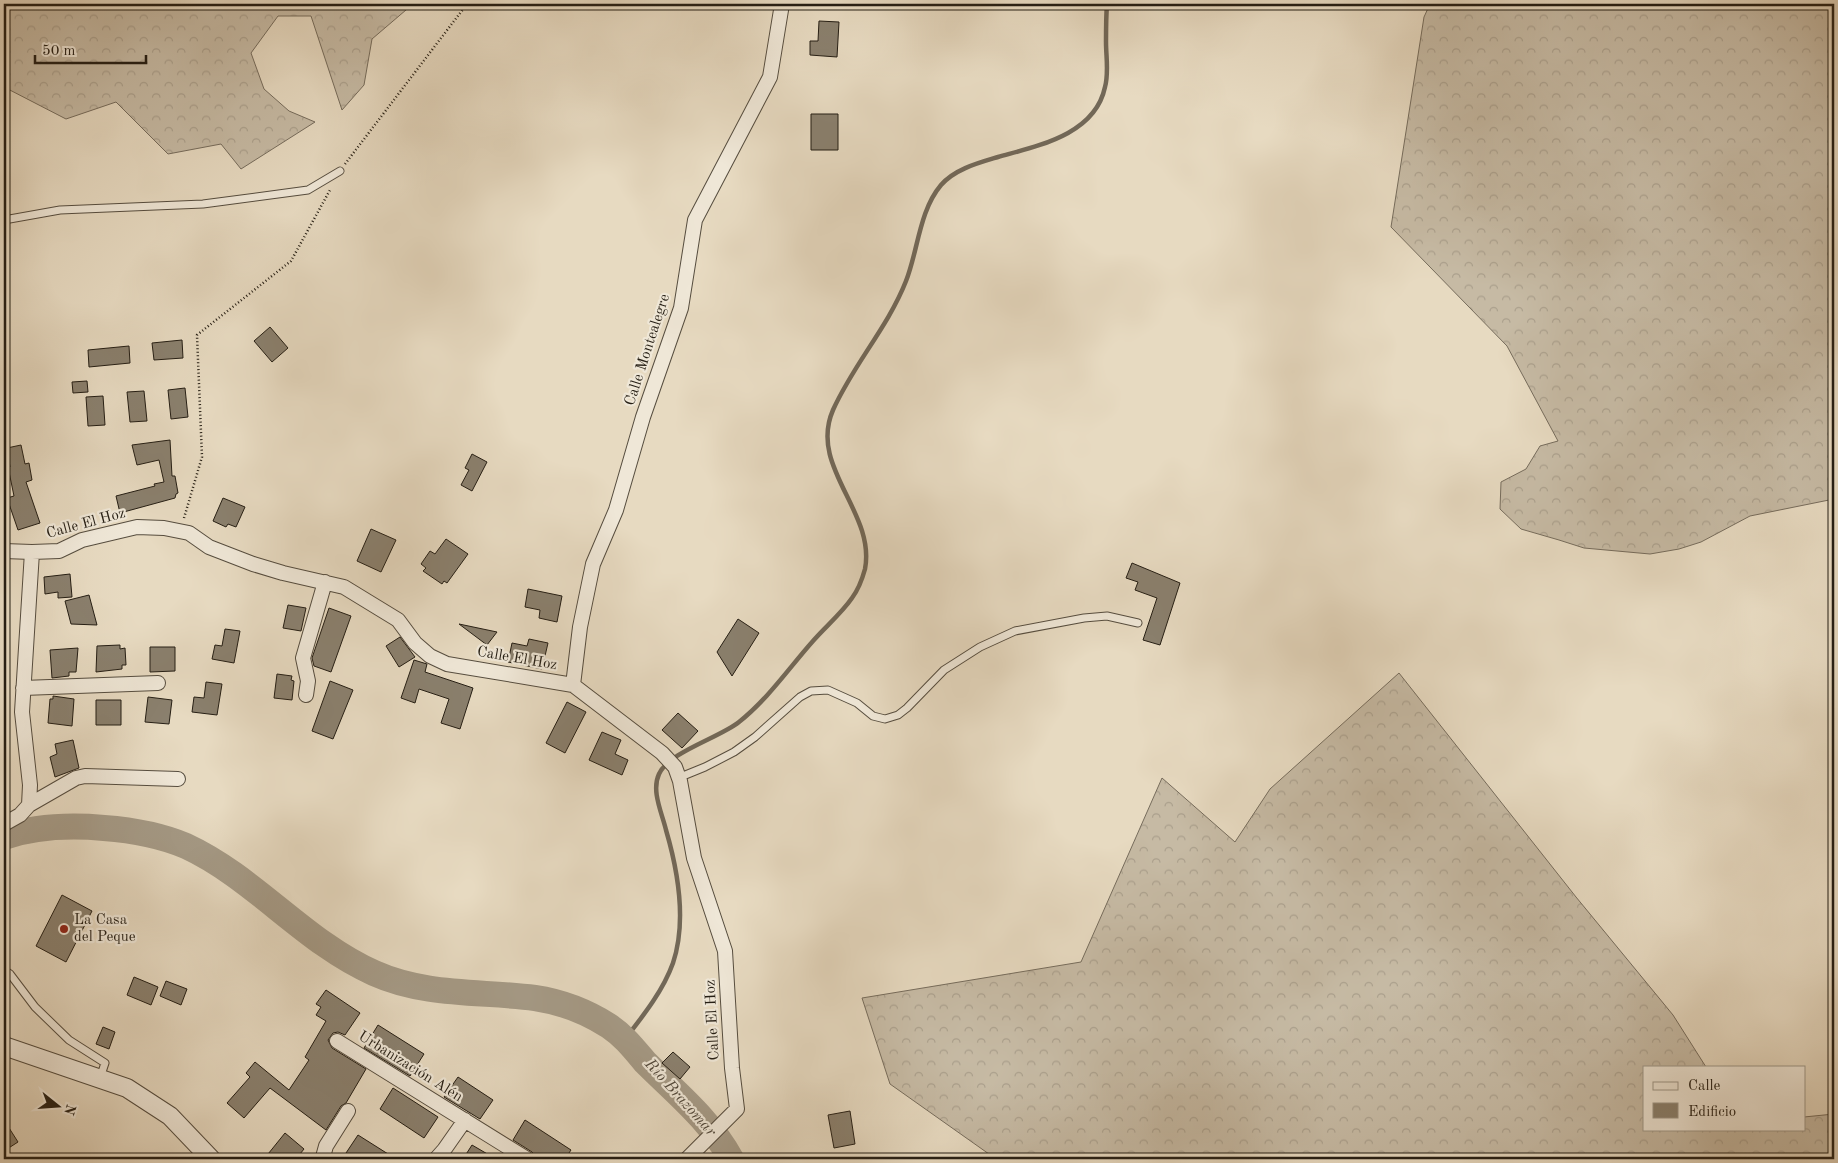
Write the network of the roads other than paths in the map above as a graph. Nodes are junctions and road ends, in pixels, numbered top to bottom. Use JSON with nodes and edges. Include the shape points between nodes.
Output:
{"nodes":[{"id":1,"x":782,"y":4,"type":"edge"},
{"id":2,"x":340,"y":171,"type":"road end"},
{"id":3,"x":4,"y":220,"type":"edge"},
{"id":4,"x":4,"y":550,"type":"edge"},
{"id":5,"x":32,"y":552,"type":"junction"},
{"id":6,"x":325,"y":582,"type":"junction"},
{"id":7,"x":1138,"y":623,"type":"dead end"},
{"id":8,"x":158,"y":683,"type":"dead end"},
{"id":9,"x":573,"y":685,"type":"junction"},
{"id":10,"x":23,"y":688,"type":"junction"},
{"id":11,"x":306,"y":694,"type":"dead end"},
{"id":12,"x":677,"y":772,"type":"junction"},
{"id":13,"x":178,"y":779,"type":"dead end"},
{"id":14,"x":29,"y":805,"type":"junction"},
{"id":15,"x":4,"y":824,"type":"edge"},
{"id":16,"x":4,"y":970,"type":"edge"},
{"id":17,"x":337,"y":1041,"type":"dead end"},
{"id":18,"x":4,"y":1046,"type":"edge"},
{"id":19,"x":100,"y":1079,"type":"junction"},
{"id":20,"x":348,"y":1111,"type":"dead end"},
{"id":21,"x":465,"y":1120,"type":"junction"},
{"id":22,"x":211,"y":1159,"type":"edge"},
{"id":23,"x":326,"y":1159,"type":"edge"},
{"id":24,"x":436,"y":1159,"type":"edge"},
{"id":25,"x":527,"y":1159,"type":"edge"},
{"id":26,"x":687,"y":1159,"type":"edge"}],
"edges":[{"from":1,"to":9,"type":"street","name":"Calle Montealegre","via":[[770,77],[695,220],[682,308],[643,417],[616,510],[593,564],[580,627]]},
{"from":2,"to":3,"type":"lane","via":[[308,190],[203,204],[60,210]]},
{"from":4,"to":5,"type":"street","name":"Calle El Hoz"},
{"from":5,"to":6,"type":"street","name":"Calle El Hoz","via":[[59,551],[82,540],[137,527],[164,528],[189,533],[209,546],[253,564]]},
{"from":5,"to":10,"type":"street"},
{"from":6,"to":9,"type":"street","name":"Calle El Hoz","via":[[344,587],[398,620],[415,643],[430,656],[447,664]]},
{"from":6,"to":11,"type":"street","via":[[303,658],[308,681]]},
{"from":7,"to":12,"type":"lane","via":[[1107,616],[1015,631],[980,647],[944,670],[907,708],[885,719],[873,716],[856,703],[828,690],[811,691],[734,752],[705,767]]},
{"from":8,"to":10,"type":"street"},
{"from":9,"to":12,"type":"street","name":"Calle El Hoz","via":[[662,753]]},
{"from":10,"to":14,"type":"street"},
{"from":12,"to":26,"type":"street","name":"Calle El Hoz","via":[[694,858],[725,951],[737,1109]]},
{"from":13,"to":14,"type":"street","via":[[85,776]]},
{"from":14,"to":15,"type":"street","via":[[20,815]]},
{"from":16,"to":19,"type":"lane","via":[[35,1008],[69,1040],[105,1063]]},
{"from":17,"to":21,"type":"street","name":"Urbanización Alén"},
{"from":18,"to":19,"type":"street"},
{"from":19,"to":22,"type":"street","via":[[127,1088],[170,1116]]},
{"from":20,"to":23,"type":"street","via":[[326,1146],[323,1157]]},
{"from":21,"to":24,"type":"street","name":"Urbanización Alén"},
{"from":21,"to":25,"type":"street","name":"Urbanización Alén"}]}
